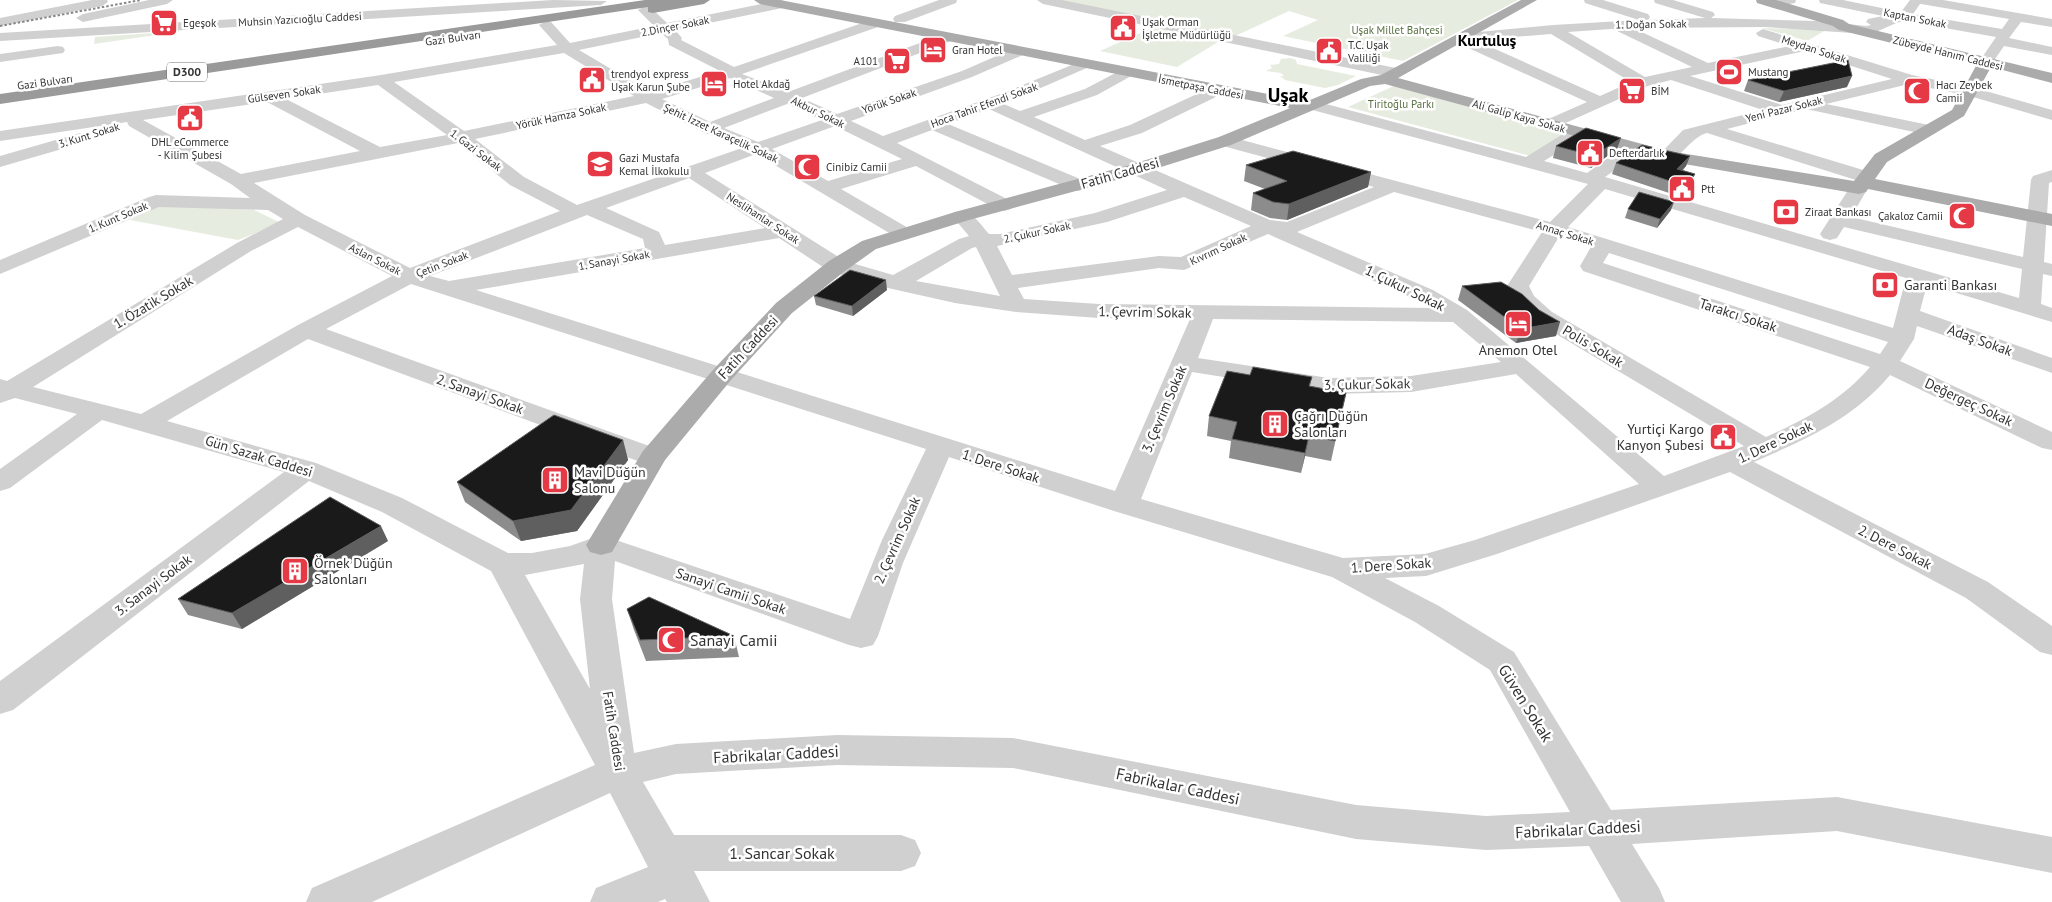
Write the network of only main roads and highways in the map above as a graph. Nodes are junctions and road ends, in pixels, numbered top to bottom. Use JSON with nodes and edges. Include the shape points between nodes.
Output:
{"nodes":[{"id":1,"x":704,"y":0,"type":"edge"},
{"id":2,"x":760,"y":0,"type":"edge"},
{"id":3,"x":1531,"y":0,"type":"edge"},
{"id":4,"x":1746,"y":0,"type":"edge"},
{"id":5,"x":606,"y":1,"type":"edge"},
{"id":6,"x":1767,"y":1,"type":"edge"},
{"id":7,"x":670,"y":2,"type":"edge"},
{"id":8,"x":641,"y":5,"type":"edge"},
{"id":9,"x":807,"y":5,"type":"edge"},
{"id":10,"x":1844,"y":27,"type":"junction"},
{"id":11,"x":372,"y":40,"type":"junction"},
{"id":12,"x":1986,"y":62,"type":"junction"},
{"id":13,"x":205,"y":64,"type":"junction"},
{"id":14,"x":1390,"y":76,"type":"junction"},
{"id":15,"x":2052,"y":78,"type":"edge"},
{"id":16,"x":0,"y":88,"type":"edge"},
{"id":17,"x":0,"y":99,"type":"edge"},
{"id":18,"x":1312,"y":105,"type":"junction"},
{"id":19,"x":1863,"y":182,"type":"junction"},
{"id":20,"x":2044,"y":219,"type":"edge"},
{"id":21,"x":601,"y":545,"type":"road end"}],
"edges":[{"from":1,"to":7,"type":"highway","name":"Gazi Bulvarı"},
{"from":2,"to":9,"type":"main road","name":"İsmetpaşa Caddesi"},
{"from":3,"to":14,"type":"main road"},
{"from":4,"to":10,"type":"main road","name":"Zübeyde Hanım Caddesi"},
{"from":5,"to":13,"type":"highway","name":"Gazi Bulvarı","via":[[443,16]]},
{"from":6,"to":10,"type":"main road","name":"Zübeyde Hanım Caddesi"},
{"from":7,"to":8,"type":"highway","name":"Gazi Bulvarı"},
{"from":7,"to":11,"type":"highway"},
{"from":8,"to":11,"type":"highway","number":"D300"},
{"from":8,"to":13,"type":"highway","name":"Gazi Bulvarı","via":[[546,24],[303,58]]},
{"from":9,"to":18,"type":"main road","name":"İsmetpaşa Caddesi","via":[[876,23],[1218,90]]},
{"from":9,"to":18,"type":"main road","name":"İsmetpaşa Caddesi","via":[[900,19],[1294,97]]},
{"from":10,"to":12,"type":"main road","name":"Zübeyde Hanım Caddesi"},
{"from":11,"to":13,"type":"highway","name":"Gazi Bulvarı","number":"D300"},
{"from":12,"to":15,"type":"main road","name":"Zübeyde Hanım Caddesi"},
{"from":12,"to":19,"type":"main road","via":[[1958,113],[1882,158]]},
{"from":13,"to":16,"type":"highway","name":"Gazi Bulvarı","number":"D300"},
{"from":13,"to":17,"type":"highway","name":"Gazi Bulvarı","number":"D300"},
{"from":14,"to":18,"type":"main road","via":[[1382,86],[1342,103]]},
{"from":14,"to":19,"type":"main road","name":"Ali Galip Kaya Sokak","via":[[1577,133],[1668,156]]},
{"from":18,"to":21,"type":"main road","name":"Fatih Caddesi","via":[[1225,141],[869,245],[784,308],[722,375],[653,458]]},
{"from":19,"to":20,"type":"main road","name":"Ali Galip Kaya Sokak"}]}
